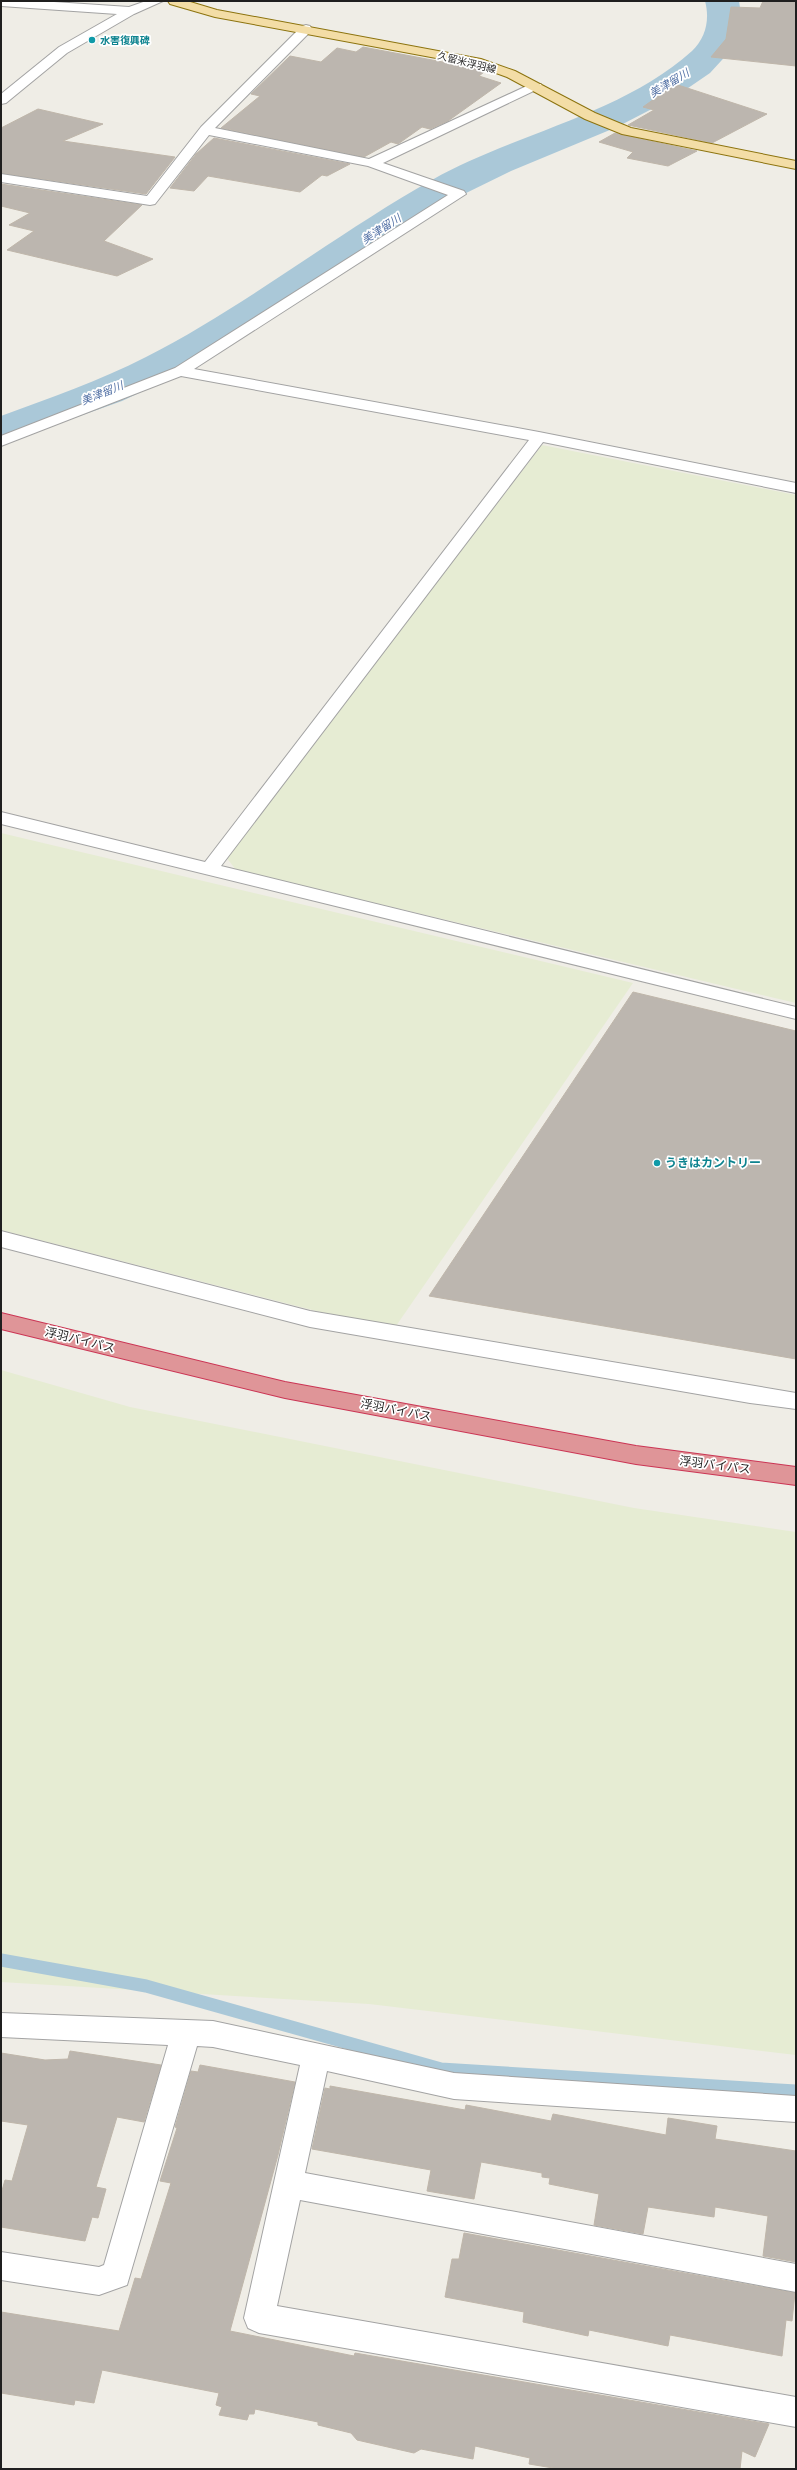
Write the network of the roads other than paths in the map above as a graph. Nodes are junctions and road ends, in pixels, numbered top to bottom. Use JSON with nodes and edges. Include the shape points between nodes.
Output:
{"nodes":[{"id":1,"x":157,"y":1,"type":"edge"},
{"id":2,"x":174,"y":1,"type":"edge"},
{"id":3,"x":1,"y":2,"type":"edge"},
{"id":4,"x":130,"y":11,"type":"junction"},
{"id":5,"x":306,"y":29,"type":"junction"},
{"id":6,"x":536,"y":87,"type":"junction"},
{"id":7,"x":1,"y":100,"type":"edge"},
{"id":8,"x":206,"y":130,"type":"junction"},
{"id":9,"x":371,"y":163,"type":"junction"},
{"id":10,"x":796,"y":165,"type":"edge"},
{"id":11,"x":1,"y":178,"type":"edge"},
{"id":12,"x":180,"y":371,"type":"junction"},
{"id":13,"x":539,"y":438,"type":"junction"},
{"id":14,"x":1,"y":441,"type":"edge"},
{"id":15,"x":796,"y":488,"type":"edge"},
{"id":16,"x":1,"y":818,"type":"edge"},
{"id":17,"x":210,"y":868,"type":"junction"},
{"id":18,"x":796,"y":1013,"type":"edge"},
{"id":19,"x":1,"y":1239,"type":"edge"},
{"id":20,"x":1,"y":1321,"type":"edge"},
{"id":21,"x":796,"y":1401,"type":"edge"},
{"id":22,"x":796,"y":1476,"type":"edge"},
{"id":23,"x":1,"y":2025,"type":"edge"},
{"id":24,"x":186,"y":2034,"type":"junction"},
{"id":25,"x":316,"y":2056,"type":"junction"},
{"id":26,"x":796,"y":2109,"type":"edge"},
{"id":27,"x":289,"y":2184,"type":"junction"},
{"id":28,"x":1,"y":2266,"type":"edge"},
{"id":29,"x":796,"y":2278,"type":"edge"},
{"id":30,"x":796,"y":2412,"type":"edge"}],
"edges":[{"from":1,"to":4,"type":"street"},
{"from":2,"to":5,"type":"main road","name":"久留米浮羽線","via":[[215,13]]},
{"from":3,"to":4,"type":"street"},
{"from":4,"to":7,"type":"street","via":[[62,50]]},
{"from":5,"to":6,"type":"main road","name":"久留米浮羽線","via":[[477,62],[511,74]]},
{"from":5,"to":8,"type":"street"},
{"from":6,"to":9,"type":"street"},
{"from":6,"to":10,"type":"main road","name":"久留米浮羽線","via":[[590,116],[627,131]]},
{"from":8,"to":9,"type":"street"},
{"from":8,"to":11,"type":"street","via":[[150,201]]},
{"from":9,"to":12,"type":"street","via":[[459,194]]},
{"from":12,"to":13,"type":"street"},
{"from":12,"to":14,"type":"street"},
{"from":13,"to":15,"type":"street"},
{"from":13,"to":17,"type":"street"},
{"from":16,"to":17,"type":"street"},
{"from":17,"to":18,"type":"street"},
{"from":19,"to":21,"type":"street","via":[[310,1319]]},
{"from":20,"to":22,"type":"highway","name":"浮羽バイパス","via":[[285,1390],[636,1455]]},
{"from":23,"to":24,"type":"street"},
{"from":24,"to":25,"type":"street","via":[[213,2034]]},
{"from":24,"to":28,"type":"street","via":[[116,2275],[99,2281]]},
{"from":25,"to":26,"type":"street","via":[[454,2086]]},
{"from":25,"to":27,"type":"street"},
{"from":27,"to":29,"type":"street"},
{"from":27,"to":30,"type":"street","via":[[259,2318]]}]}
